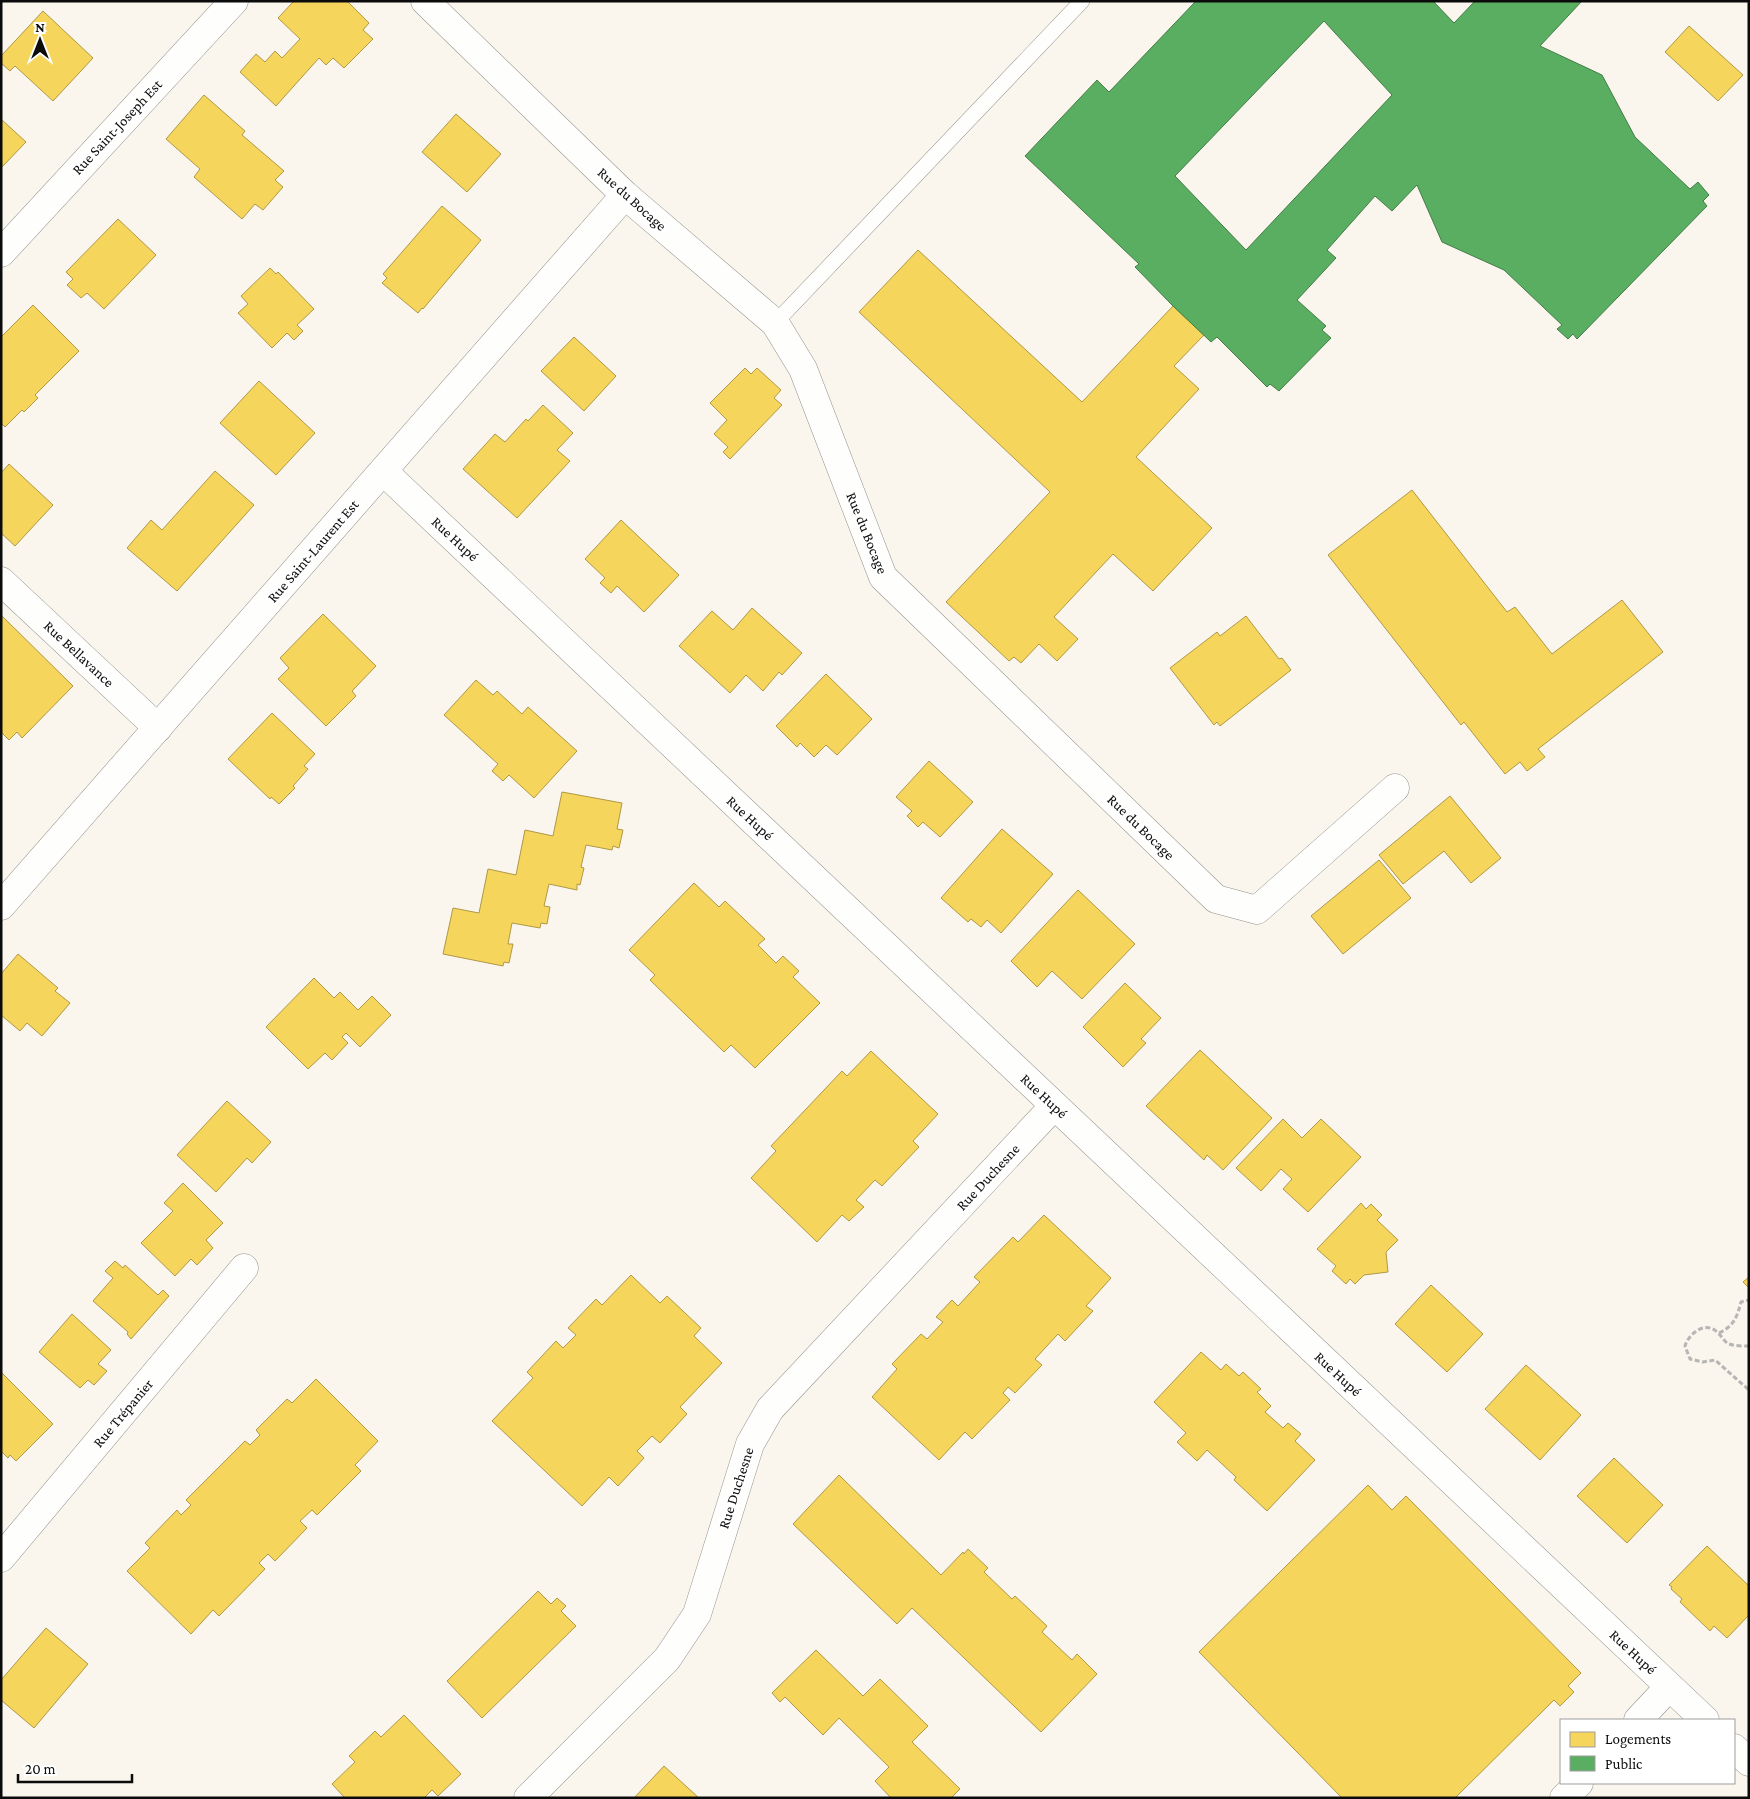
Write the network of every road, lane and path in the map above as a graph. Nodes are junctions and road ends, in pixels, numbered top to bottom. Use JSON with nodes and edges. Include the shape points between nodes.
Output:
{"nodes":[{"id":1,"x":234,"y":1,"type":"edge"},
{"id":2,"x":425,"y":1,"type":"edge"},
{"id":3,"x":1082,"y":1,"type":"edge"},
{"id":4,"x":625,"y":195,"type":"junction"},
{"id":5,"x":1,"y":253,"type":"edge"},
{"id":6,"x":775,"y":323,"type":"junction"},
{"id":7,"x":383,"y":471,"type":"junction"},
{"id":8,"x":1,"y":581,"type":"edge"},
{"id":9,"x":158,"y":728,"type":"junction"},
{"id":10,"x":1395,"y":788,"type":"dead end"},
{"id":11,"x":1,"y":906,"type":"edge"},
{"id":12,"x":1054,"y":1106,"type":"junction"},
{"id":13,"x":244,"y":1268,"type":"dead end"},
{"id":14,"x":1749,"y":1300,"type":"edge"},
{"id":15,"x":1719,"y":1333,"type":"junction"},
{"id":16,"x":1749,"y":1346,"type":"edge"},
{"id":17,"x":1749,"y":1390,"type":"edge"},
{"id":18,"x":1,"y":1558,"type":"edge"},
{"id":19,"x":1669,"y":1687,"type":"junction"},
{"id":20,"x":1639,"y":1719,"type":"edge"},
{"id":21,"x":1703,"y":1719,"type":"edge"},
{"id":22,"x":1735,"y":1749,"type":"edge"},
{"id":23,"x":1749,"y":1762,"type":"edge"},
{"id":24,"x":1578,"y":1784,"type":"edge"},
{"id":25,"x":528,"y":1798,"type":"edge"},
{"id":26,"x":1564,"y":1798,"type":"edge"}],
"edges":[{"from":1,"to":5,"type":"street","name":"Rue Saint-Joseph Est"},
{"from":2,"to":4,"type":"street","name":"Rue du Bocage"},
{"from":3,"to":6,"type":"lane"},
{"from":4,"to":6,"type":"street","name":"Rue du Bocage"},
{"from":4,"to":7,"type":"street","name":"Rue Saint-Laurent Est"},
{"from":6,"to":10,"type":"street","name":"Rue du Bocage","via":[[803,369],[883,577],[1216,899],[1257,910]]},
{"from":7,"to":9,"type":"street","name":"Rue Saint-Laurent Est"},
{"from":7,"to":12,"type":"street","name":"Rue Hupé"},
{"from":8,"to":9,"type":"street","name":"Rue Bellavance"},
{"from":9,"to":11,"type":"street","name":"Rue Saint-Laurent Est"},
{"from":12,"to":19,"type":"street","name":"Rue Hupé"},
{"from":12,"to":25,"type":"street","name":"Rue Duchesne","via":[[770,1409],[750,1444],[697,1614],[667,1659]]},
{"from":13,"to":18,"type":"street","name":"Rue Trépanier"},
{"from":14,"to":15,"type":"path","via":[[1741,1302],[1735,1321]]},
{"from":15,"to":16,"type":"path","via":[[1730,1344]]},
{"from":15,"to":17,"type":"path","via":[[1711,1328],[1690,1334],[1685,1346],[1687,1355],[1696,1361],[1715,1360]]},
{"from":19,"to":20,"type":"street"},
{"from":19,"to":21,"type":"street","name":"Rue Hupé"},
{"from":22,"to":23,"type":"street"},
{"from":24,"to":26,"type":"street"}]}
